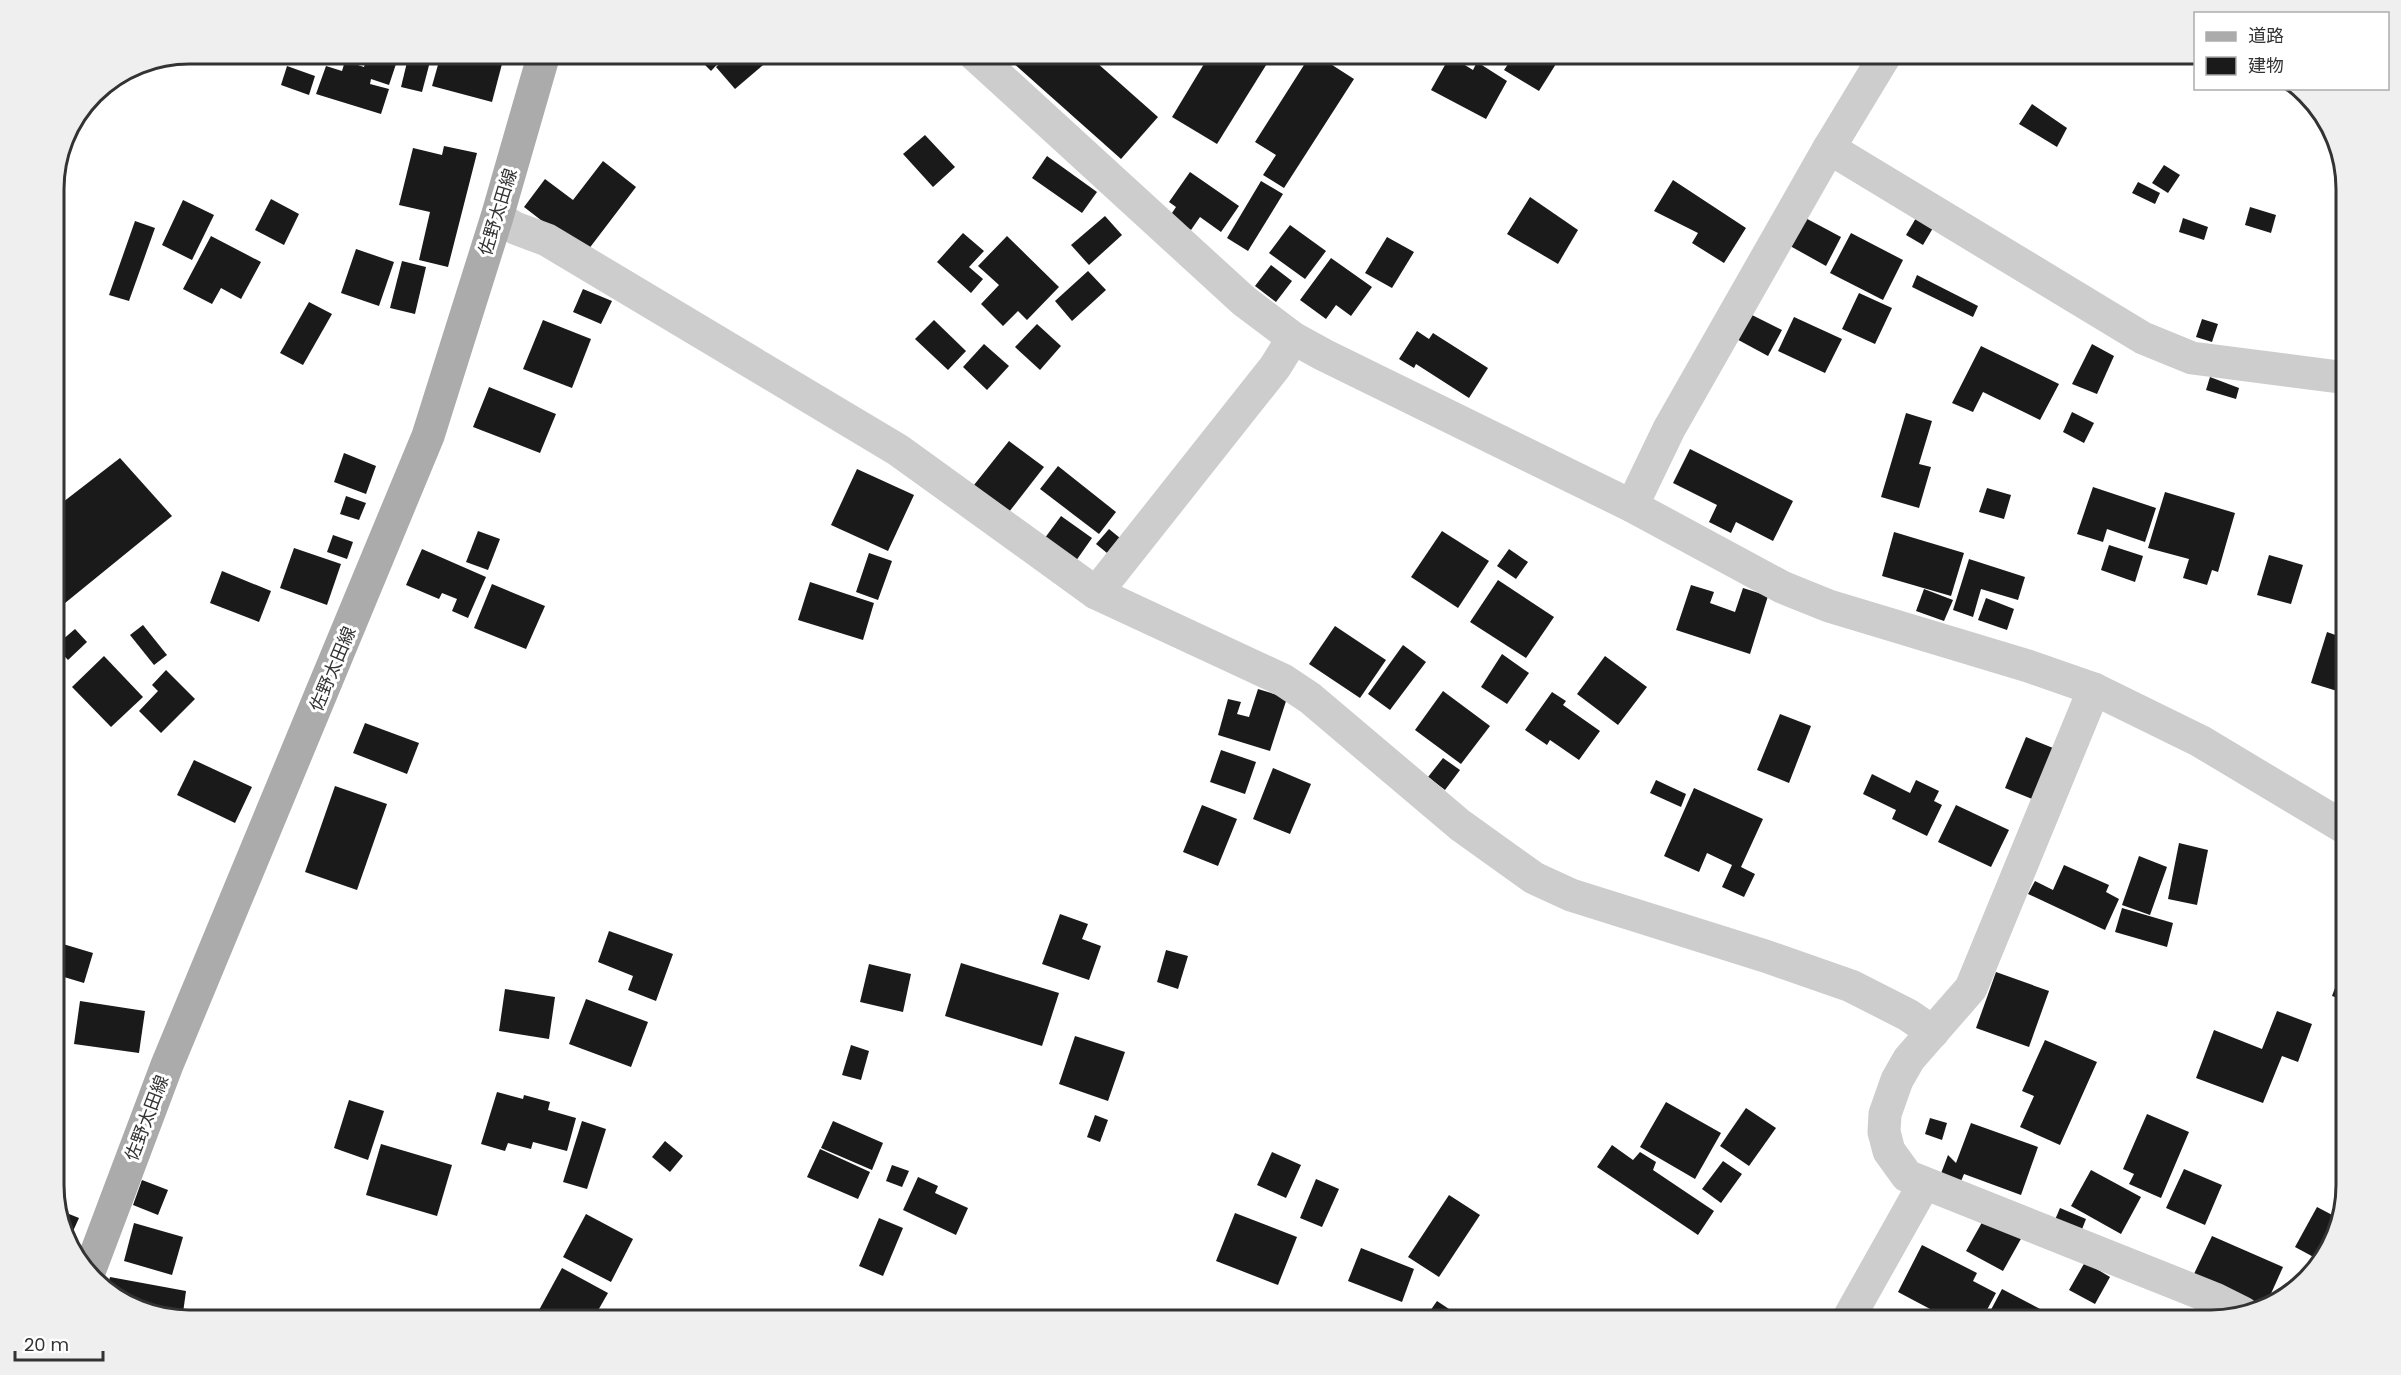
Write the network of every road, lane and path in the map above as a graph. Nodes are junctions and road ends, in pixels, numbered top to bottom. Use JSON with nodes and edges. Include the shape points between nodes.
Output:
{"nodes":[{"id":1,"x":541,"y":64,"type":"edge"},
{"id":2,"x":985,"y":64,"type":"edge"},
{"id":3,"x":1880,"y":64,"type":"edge"},
{"id":4,"x":1829,"y":148,"type":"junction"},
{"id":5,"x":497,"y":217,"type":"junction"},
{"id":6,"x":1293,"y":338,"type":"junction"},
{"id":7,"x":2336,"y":377,"type":"edge"},
{"id":8,"x":1632,"y":506,"type":"junction"},
{"id":9,"x":1096,"y":593,"type":"junction"},
{"id":10,"x":2094,"y":689,"type":"junction"},
{"id":11,"x":2336,"y":822,"type":"edge"},
{"id":12,"x":1933,"y":1032,"type":"junction"},
{"id":13,"x":1924,"y":1184,"type":"junction"},
{"id":14,"x":92,"y":1264,"type":"edge"},
{"id":15,"x":2233,"y":1308,"type":"edge"},
{"id":16,"x":1853,"y":1310,"type":"edge"}],
"edges":[{"from":1,"to":5,"type":"main road","name":"佐野太田線"},
{"from":2,"to":6,"type":"street","via":[[1244,301]]},
{"from":3,"to":4,"type":"street"},
{"from":4,"to":7,"type":"street","via":[[2143,338],[2192,358]]},
{"from":4,"to":8,"type":"street","via":[[1669,429]]},
{"from":5,"to":9,"type":"street","via":[[548,240],[898,450]]},
{"from":5,"to":14,"type":"main road","name":"佐野太田線","via":[[428,436],[166,1065]]},
{"from":6,"to":8,"type":"street"},
{"from":6,"to":9,"type":"street","via":[[1275,367]]},
{"from":8,"to":10,"type":"street","via":[[1782,587]]},
{"from":9,"to":12,"type":"street","via":[[1283,680],[1310,698],[1460,825],[1534,878],[1571,895],[1851,986]]},
{"from":10,"to":11,"type":"street","via":[[2200,741]]},
{"from":10,"to":12,"type":"street","via":[[1971,988]]},
{"from":12,"to":13,"type":"street","via":[[1909,1059],[1885,1114],[1888,1151],[1907,1176]]},
{"from":13,"to":15,"type":"street"},
{"from":13,"to":16,"type":"street"}]}
